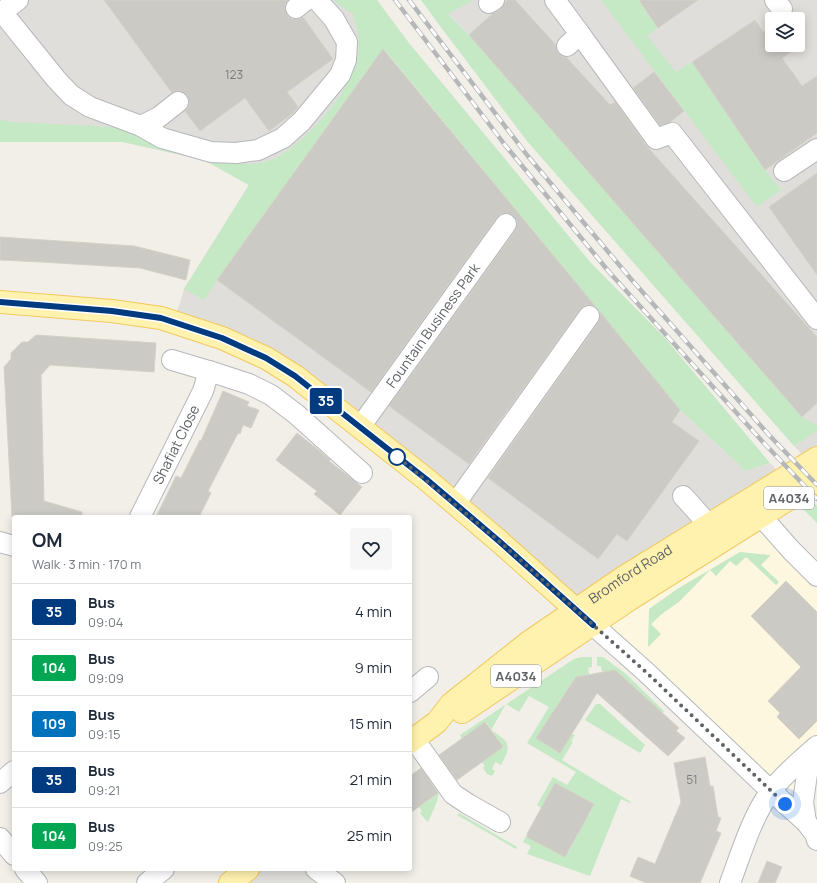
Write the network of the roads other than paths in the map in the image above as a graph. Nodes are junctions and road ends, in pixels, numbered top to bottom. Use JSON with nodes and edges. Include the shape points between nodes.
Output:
{"nodes":[{"id":1,"x":317,"y":0,"type":"edge"},
{"id":2,"x":555,"y":0,"type":"edge"},
{"id":3,"x":7,"y":7,"type":"edge"},
{"id":4,"x":178,"y":102,"type":"dead end"},
{"id":5,"x":141,"y":126,"type":"junction"},
{"id":6,"x":817,"y":149,"type":"edge"},
{"id":7,"x":784,"y":171,"type":"dead end"},
{"id":8,"x":506,"y":224,"type":"dead end"},
{"id":9,"x":0,"y":302,"type":"edge"},
{"id":10,"x":589,"y":316,"type":"dead end"},
{"id":11,"x":817,"y":318,"type":"edge"},
{"id":12,"x":172,"y":360,"type":"dead end"},
{"id":13,"x":209,"y":371,"type":"junction"},
{"id":14,"x":360,"y":427,"type":"junction"},
{"id":15,"x":817,"y":458,"type":"edge"},
{"id":16,"x":362,"y":473,"type":"dead end"},
{"id":17,"x":817,"y":481,"type":"edge"},
{"id":18,"x":683,"y":496,"type":"dead end"},
{"id":19,"x":455,"y":504,"type":"junction"},
{"id":20,"x":141,"y":515,"type":"edge"},
{"id":21,"x":761,"y":516,"type":"junction"},
{"id":22,"x":706,"y":527,"type":"junction"},
{"id":23,"x":0,"y":542,"type":"edge"},
{"id":24,"x":12,"y":545,"type":"edge"},
{"id":25,"x":817,"y":576,"type":"edge"},
{"id":26,"x":576,"y":610,"type":"junction"},
{"id":27,"x":593,"y":625,"type":"junction"},
{"id":28,"x":428,"y":677,"type":"dead end"},
{"id":29,"x":412,"y":690,"type":"edge"},
{"id":30,"x":437,"y":722,"type":"junction"},
{"id":31,"x":412,"y":741,"type":"edge"},
{"id":32,"x":817,"y":747,"type":"edge"},
{"id":33,"x":12,"y":773,"type":"edge"},
{"id":34,"x":0,"y":783,"type":"edge"},
{"id":35,"x":770,"y":791,"type":"junction"},
{"id":36,"x":500,"y":822,"type":"dead end"},
{"id":37,"x":814,"y":833,"type":"edge"},
{"id":38,"x":0,"y":838,"type":"edge"},
{"id":39,"x":12,"y":853,"type":"edge"},
{"id":40,"x":28,"y":871,"type":"edge"},
{"id":41,"x":162,"y":871,"type":"edge"},
{"id":42,"x":319,"y":871,"type":"edge"},
{"id":43,"x":37,"y":883,"type":"edge"},
{"id":44,"x":147,"y":883,"type":"edge"},
{"id":45,"x":335,"y":883,"type":"edge"},
{"id":46,"x":730,"y":883,"type":"edge"}],
"edges":[{"from":1,"to":5,"type":"street","via":[[334,19],[347,42],[346,60],[340,75],[302,121],[283,138],[258,150],[236,153],[211,152],[162,138]]},
{"from":2,"to":11,"type":"street","via":[[573,40],[656,139],[672,133]]},
{"from":3,"to":5,"type":"street","via":[[56,79],[71,95],[90,107]]},
{"from":4,"to":5,"type":"street","via":[[159,117]]},
{"from":6,"to":7,"type":"street"},
{"from":8,"to":14,"type":"street","name":"Fountain Business Park"},
{"from":9,"to":14,"type":"main road","via":[[112,311],[161,318],[202,331],[252,351],[295,376]]},
{"from":10,"to":19,"type":"street"},
{"from":12,"to":13,"type":"street"},
{"from":13,"to":16,"type":"street","via":[[249,384],[272,395]]},
{"from":13,"to":20,"type":"street","name":"Shafiat Close","via":[[203,391]]},
{"from":14,"to":19,"type":"main road"},
{"from":15,"to":22,"type":"main road","name":"Bromford Road","number":"A4034"},
{"from":17,"to":21,"type":"main road","name":"Bromford Road","number":"A4034"},
{"from":18,"to":22,"type":"street"},
{"from":19,"to":26,"type":"main road"},
{"from":21,"to":22,"type":"main road","via":[[748,511],[717,531]]},
{"from":21,"to":25,"type":"street"},
{"from":21,"to":27,"type":"main road","name":"Bromford Road","number":"A4034"},
{"from":22,"to":26,"type":"main road","name":"Bromford Road","number":"A4034"},
{"from":23,"to":24,"type":"street"},
{"from":26,"to":27,"type":"main road"},
{"from":26,"to":30,"type":"main road","name":"Bromford Road","number":"A4034","via":[[529,642],[451,704]]},
{"from":27,"to":30,"type":"main road","name":"Bromford Road","number":"A4034","via":[[458,714]]},
{"from":27,"to":35,"type":"street"},
{"from":28,"to":29,"type":"street"},
{"from":30,"to":31,"type":"main road","name":"Bromford Road","number":"A4034"},
{"from":31,"to":36,"type":"street","via":[[453,794]]},
{"from":32,"to":35,"type":"street","via":[[794,765]]},
{"from":32,"to":37,"type":"street","via":[[807,774],[803,802]]},
{"from":33,"to":34,"type":"street"},
{"from":35,"to":37,"type":"street"},
{"from":35,"to":46,"type":"street","via":[[755,819]]},
{"from":38,"to":39,"type":"street"},
{"from":40,"to":43,"type":"street"},
{"from":41,"to":44,"type":"street"},
{"from":42,"to":45,"type":"street"}]}
